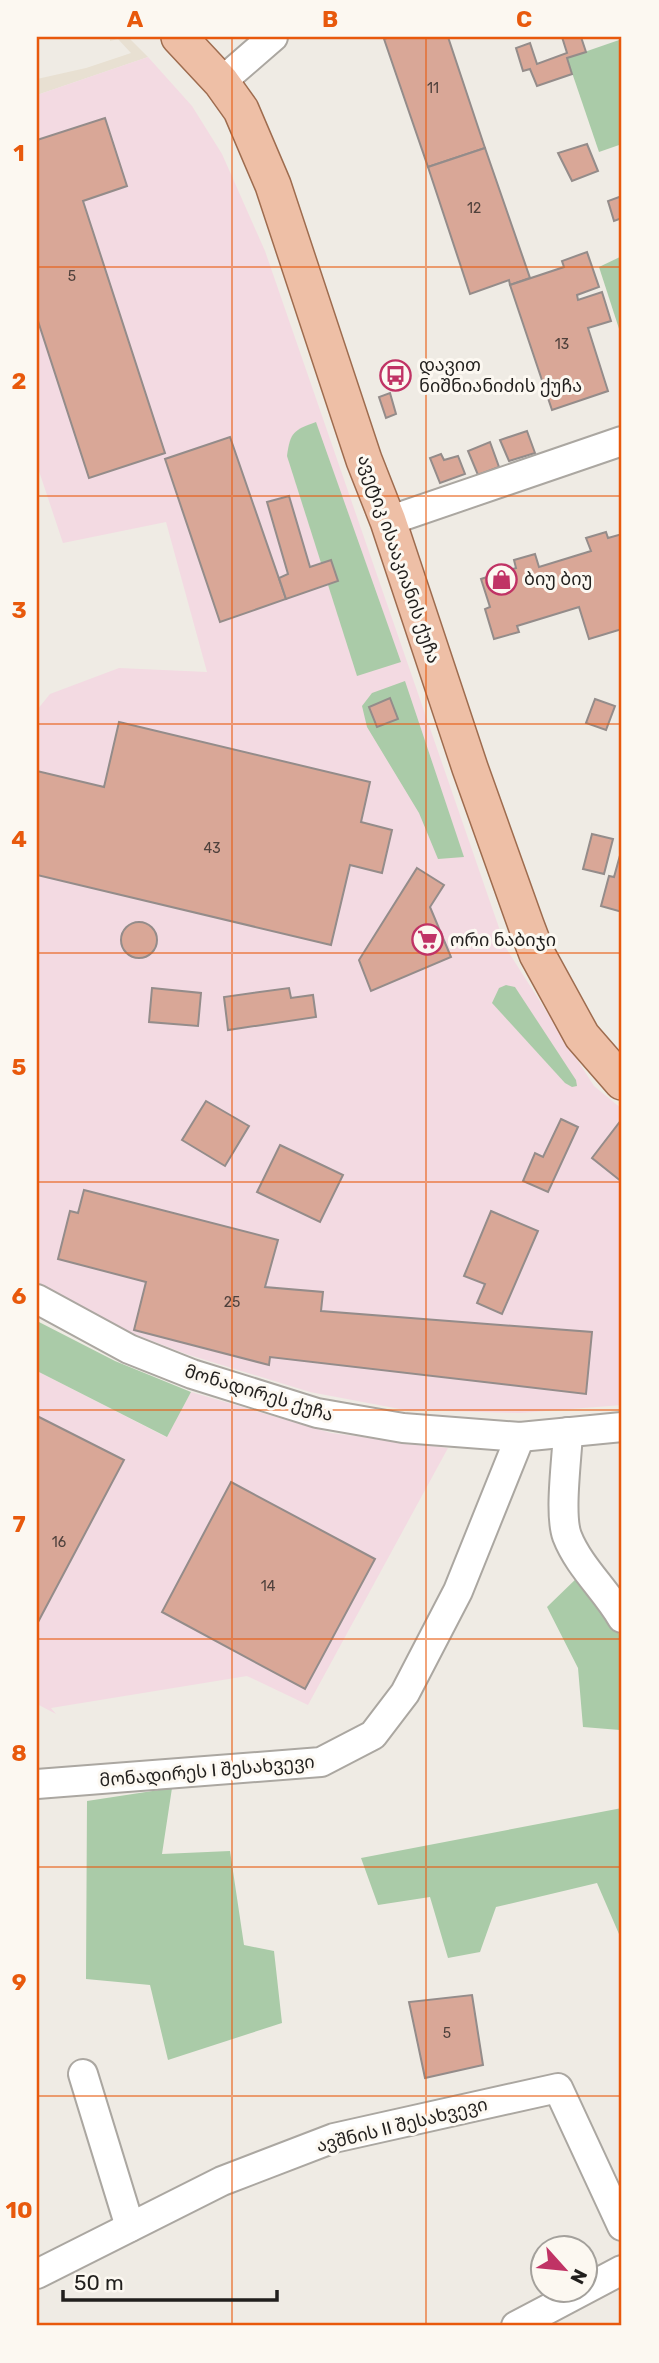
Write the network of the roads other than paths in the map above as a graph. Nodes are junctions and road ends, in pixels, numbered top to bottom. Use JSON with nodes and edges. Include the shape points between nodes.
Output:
{"nodes":[{"id":1,"x":179,"y":37,"type":"edge"},
{"id":2,"x":272,"y":37,"type":"edge"},
{"id":3,"x":222,"y":82,"type":"junction"},
{"id":4,"x":622,"y":441,"type":"edge"},
{"id":5,"x":388,"y":521,"type":"junction"},
{"id":6,"x":622,"y":1082,"type":"edge"},
{"id":7,"x":37,"y":1299,"type":"edge"},
{"id":8,"x":622,"y":1427,"type":"edge"},
{"id":9,"x":568,"y":1432,"type":"junction"},
{"id":10,"x":520,"y":1437,"type":"junction"},
{"id":11,"x":622,"y":1618,"type":"edge"},
{"id":12,"x":37,"y":1784,"type":"edge"},
{"id":13,"x":83,"y":2074,"type":"dead end"},
{"id":14,"x":622,"y":2226,"type":"edge"},
{"id":15,"x":130,"y":2227,"type":"junction"},
{"id":16,"x":622,"y":2270,"type":"edge"},
{"id":17,"x":37,"y":2274,"type":"edge"},
{"id":18,"x":516,"y":2326,"type":"edge"}],
"edges":[{"from":1,"to":3,"type":"main road","name":"ავეტიკ ისააკიანის ქუჩა"},
{"from":2,"to":3,"type":"street"},
{"from":3,"to":5,"type":"main road","name":"ავეტიკ ისააკიანის ქუჩა","via":[[240,110],[273,185]]},
{"from":4,"to":5,"type":"street"},
{"from":5,"to":6,"type":"main road","name":"ავეტიკ ისააკიანის ქუჩა","via":[[537,954],[582,1035]]},
{"from":7,"to":10,"type":"street","name":"მონადირეს ქუჩა","via":[[129,1349],[317,1413],[403,1428]]},
{"from":8,"to":9,"type":"street","name":"მონადირეს ქუჩა"},
{"from":9,"to":10,"type":"street","name":"მონადირეს ქუჩა"},
{"from":9,"to":11,"type":"street","via":[[567,1535]]},
{"from":10,"to":12,"type":"street","name":"მონადირეს I შესახვევი","via":[[458,1591],[404,1693],[373,1735],[321,1762]]},
{"from":13,"to":15,"type":"street"},
{"from":14,"to":15,"type":"street","name":"ავშნის II შესახვევი","via":[[558,2088],[334,2138],[222,2181]]},
{"from":15,"to":17,"type":"street","name":"ავშნის II შესახვევი"},
{"from":16,"to":18,"type":"street"}]}
